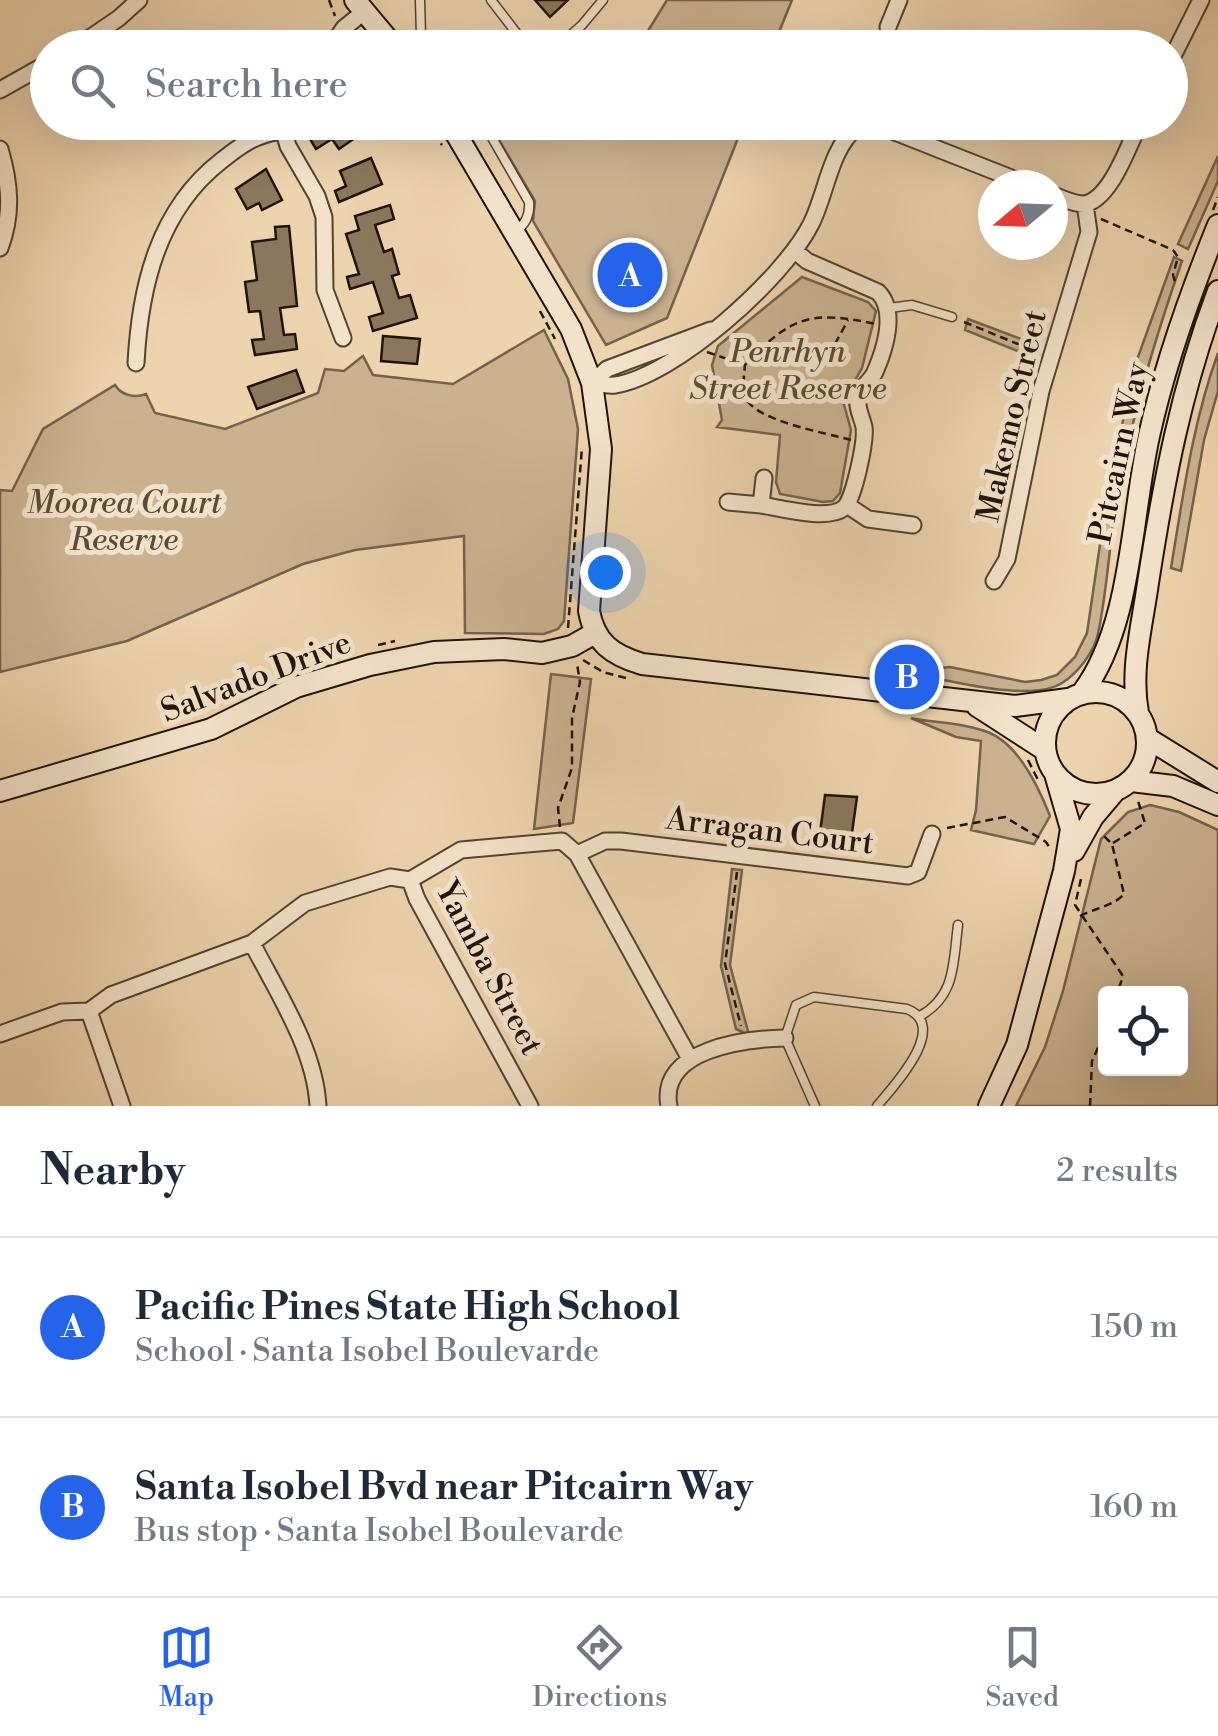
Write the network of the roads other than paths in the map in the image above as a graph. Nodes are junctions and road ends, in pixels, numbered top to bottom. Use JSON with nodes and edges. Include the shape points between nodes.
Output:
{"nodes":[{"id":1,"x":138,"y":0,"type":"edge"},
{"id":2,"x":420,"y":0,"type":"edge"},
{"id":3,"x":491,"y":0,"type":"edge"},
{"id":4,"x":603,"y":0,"type":"edge"},
{"id":5,"x":899,"y":0,"type":"edge"},
{"id":6,"x":1201,"y":0,"type":"edge"},
{"id":7,"x":360,"y":6,"type":"edge"},
{"id":8,"x":888,"y":27,"type":"dead end"},
{"id":9,"x":101,"y":30,"type":"edge"},
{"id":10,"x":341,"y":30,"type":"edge"},
{"id":11,"x":380,"y":30,"type":"edge"},
{"id":12,"x":421,"y":30,"type":"edge"},
{"id":13,"x":514,"y":30,"type":"edge"},
{"id":14,"x":576,"y":30,"type":"edge"},
{"id":15,"x":1186,"y":30,"type":"edge"},
{"id":16,"x":30,"y":73,"type":"edge"},
{"id":17,"x":0,"y":90,"type":"edge"},
{"id":18,"x":248,"y":140,"type":"edge"},
{"id":19,"x":288,"y":140,"type":"edge"},
{"id":20,"x":460,"y":140,"type":"edge"},
{"id":21,"x":493,"y":140,"type":"edge"},
{"id":22,"x":845,"y":140,"type":"edge"},
{"id":23,"x":915,"y":140,"type":"edge"},
{"id":24,"x":1131,"y":140,"type":"edge"},
{"id":25,"x":0,"y":148,"type":"edge"},
{"id":26,"x":991,"y":170,"type":"edge"},
{"id":27,"x":1068,"y":202,"type":"edge"},
{"id":28,"x":1088,"y":212,"type":"junction"},
{"id":29,"x":1214,"y":220,"type":"edge"},
{"id":30,"x":513,"y":233,"type":"junction"},
{"id":31,"x":0,"y":248,"type":"edge"},
{"id":32,"x":795,"y":251,"type":"junction"},
{"id":33,"x":1218,"y":291,"type":"edge"},
{"id":34,"x":889,"y":308,"type":"junction"},
{"id":35,"x":952,"y":317,"type":"road end"},
{"id":36,"x":343,"y":338,"type":"dead end"},
{"id":37,"x":136,"y":363,"type":"dead end"},
{"id":38,"x":592,"y":383,"type":"junction"},
{"id":39,"x":764,"y":478,"type":"dead end"},
{"id":40,"x":728,"y":502,"type":"dead end"},
{"id":41,"x":761,"y":505,"type":"junction"},
{"id":42,"x":847,"y":505,"type":"junction"},
{"id":43,"x":913,"y":525,"type":"dead end"},
{"id":44,"x":994,"y":581,"type":"dead end"},
{"id":45,"x":594,"y":633,"type":"junction"},
{"id":46,"x":1075,"y":696,"type":"junction"},
{"id":47,"x":966,"y":700,"type":"junction"},
{"id":48,"x":1138,"y":713,"type":"junction"},
{"id":49,"x":1147,"y":738,"type":"junction"},
{"id":50,"x":1035,"y":752,"type":"junction"},
{"id":51,"x":1046,"y":776,"type":"junction"},
{"id":52,"x":1218,"y":782,"type":"edge"},
{"id":53,"x":0,"y":790,"type":"edge"},
{"id":54,"x":1129,"y":793,"type":"junction"},
{"id":55,"x":1218,"y":805,"type":"edge"},
{"id":56,"x":932,"y":834,"type":"road end"},
{"id":57,"x":577,"y":854,"type":"junction"},
{"id":58,"x":1073,"y":871,"type":"junction"},
{"id":59,"x":410,"y":880,"type":"junction"},
{"id":60,"x":958,"y":925,"type":"dead end"},
{"id":61,"x":252,"y":943,"type":"junction"},
{"id":62,"x":89,"y":1011,"type":"junction"},
{"id":63,"x":920,"y":1016,"type":"junction"},
{"id":64,"x":0,"y":1034,"type":"edge"},
{"id":65,"x":785,"y":1038,"type":"junction"},
{"id":66,"x":690,"y":1059,"type":"junction"},
{"id":67,"x":321,"y":1102,"type":"edge"},
{"id":68,"x":122,"y":1106,"type":"edge"},
{"id":69,"x":530,"y":1106,"type":"edge"},
{"id":70,"x":668,"y":1106,"type":"edge"},
{"id":71,"x":815,"y":1106,"type":"edge"},
{"id":72,"x":877,"y":1106,"type":"edge"},
{"id":73,"x":989,"y":1106,"type":"edge"}],
"edges":[{"from":1,"to":9,"type":"street"},
{"from":2,"to":12,"type":"lane"},
{"from":3,"to":13,"type":"lane"},
{"from":4,"to":14,"type":"lane"},
{"from":5,"to":8,"type":"street"},
{"from":6,"to":15,"type":"street"},
{"from":7,"to":10,"type":"street"},
{"from":7,"to":11,"type":"street"},
{"from":16,"to":17,"type":"street"},
{"from":18,"to":37,"type":"street","via":[[200,178],[170,219],[149,267]]},
{"from":19,"to":36,"type":"street","via":[[324,217],[325,290]]},
{"from":20,"to":30,"type":"street"},
{"from":21,"to":30,"type":"lane","via":[[529,202],[522,227]]},
{"from":22,"to":32,"type":"street"},
{"from":23,"to":26,"type":"street"},
{"from":24,"to":28,"type":"street"},
{"from":25,"to":31,"type":"street","via":[[10,194]]},
{"from":27,"to":28,"type":"street"},
{"from":28,"to":44,"type":"street","name":"Makemo Street","via":[[1089,232],[1050,358],[1007,558]]},
{"from":29,"to":46,"type":"street","name":"Pitcairn Way","via":[[1158,398],[1116,628],[1099,671]]},
{"from":30,"to":38,"type":"street","via":[[571,329]]},
{"from":32,"to":34,"type":"street","via":[[878,292]]},
{"from":32,"to":38,"type":"street","via":[[714,328],[607,370]]},
{"from":33,"to":48,"type":"street","name":"Pitcairn Way","via":[[1163,484],[1134,673]]},
{"from":34,"to":35,"type":"lane","via":[[912,305]]},
{"from":34,"to":42,"type":"street","via":[[876,369],[859,394],[864,431]]},
{"from":38,"to":45,"type":"street","via":[[601,449],[589,612]]},
{"from":39,"to":41,"type":"street"},
{"from":40,"to":41,"type":"street"},
{"from":41,"to":42,"type":"street","via":[[826,514]]},
{"from":42,"to":43,"type":"street","via":[[868,519]]},
{"from":45,"to":47,"type":"street","via":[[618,656],[642,664]]},
{"from":45,"to":53,"type":"street","name":"Salvado Drive","via":[[542,653],[504,649],[401,657],[296,688],[210,729]]},
{"from":46,"to":47,"type":"street","via":[[1015,706]]},
{"from":46,"to":48,"type":"street","via":[[1113,694]]},
{"from":46,"to":50,"type":"street","name":"Pitcairn Way","via":[[1049,721]]},
{"from":47,"to":50,"type":"street","via":[[1006,722]]},
{"from":48,"to":49,"type":"street","name":"Pitcairn Way"},
{"from":49,"to":52,"type":"street"},
{"from":49,"to":54,"type":"street"},
{"from":50,"to":51,"type":"street"},
{"from":51,"to":54,"type":"street","via":[[1082,792]]},
{"from":51,"to":58,"type":"street","via":[[1071,829]]},
{"from":54,"to":55,"type":"street","via":[[1173,786]]},
{"from":54,"to":58,"type":"street","via":[[1093,826]]},
{"from":56,"to":57,"type":"street","name":"Arragan Court","via":[[918,872],[908,876],[620,840]]},
{"from":57,"to":59,"type":"street","via":[[562,840],[471,848]]},
{"from":57,"to":66,"type":"street"},
{"from":58,"to":73,"type":"street","via":[[1017,1045]]},
{"from":59,"to":61,"type":"street","name":"Yamba Street","via":[[390,877],[305,903]]},
{"from":59,"to":69,"type":"street","name":"Yamba Street"},
{"from":60,"to":63,"type":"lane","via":[[944,997]]},
{"from":61,"to":62,"type":"street","name":"Yamba Street","via":[[111,995]]},
{"from":61,"to":67,"type":"street","via":[[301,1042]]},
{"from":62,"to":64,"type":"street","name":"Yamba Street","via":[[62,1012]]},
{"from":62,"to":68,"type":"street"},
{"from":63,"to":65,"type":"lane","via":[[814,997],[796,1005]]},
{"from":63,"to":72,"type":"lane","via":[[922,1041]]},
{"from":65,"to":66,"type":"street"},
{"from":65,"to":71,"type":"lane"},
{"from":66,"to":70,"type":"street","via":[[669,1084]]}]}
